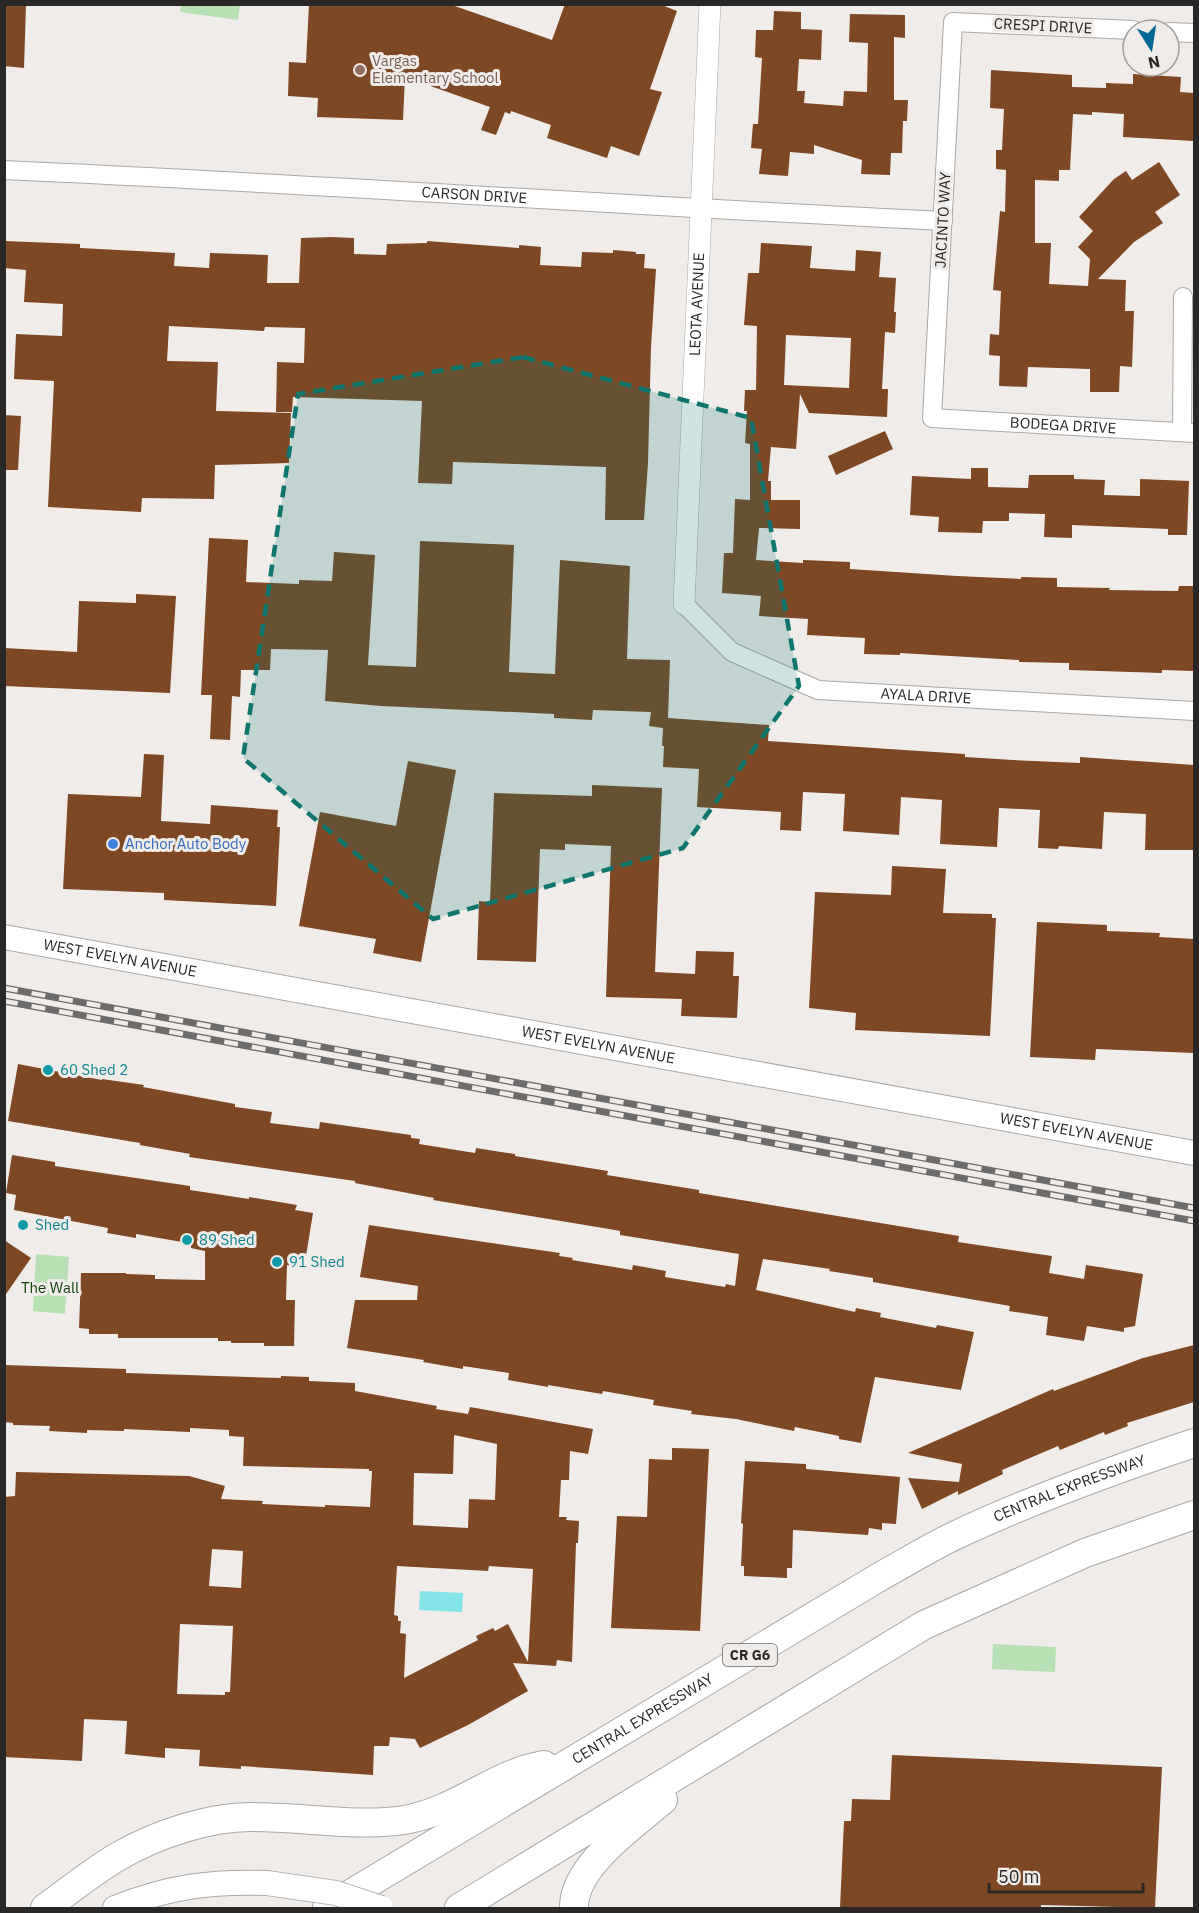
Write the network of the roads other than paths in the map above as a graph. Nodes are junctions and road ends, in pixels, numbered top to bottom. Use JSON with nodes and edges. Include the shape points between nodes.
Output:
{"nodes":[{"id":1,"x":710,"y":4,"type":"edge"},
{"id":2,"x":953,"y":22,"type":"joint"},
{"id":3,"x":1121,"y":29,"type":"edge"},
{"id":4,"x":4,"y":170,"type":"edge"},
{"id":5,"x":700,"y":209,"type":"junction"},
{"id":6,"x":943,"y":221,"type":"junction"},
{"id":7,"x":1183,"y":297,"type":"dead end"},
{"id":8,"x":932,"y":418,"type":"joint"},
{"id":9,"x":1188,"y":432,"type":"edge"},
{"id":10,"x":684,"y":604,"type":"joint"},
{"id":11,"x":1194,"y":711,"type":"edge"},
{"id":12,"x":4,"y":937,"type":"edge"},
{"id":13,"x":1194,"y":1153,"type":"edge"},
{"id":14,"x":1194,"y":1443,"type":"edge"},
{"id":15,"x":1194,"y":1515,"type":"edge"},
{"id":16,"x":592,"y":1750,"type":"junction"},
{"id":17,"x":717,"y":1752,"type":"junction"},
{"id":18,"x":45,"y":1908,"type":"edge"},
{"id":19,"x":115,"y":1908,"type":"edge"},
{"id":20,"x":327,"y":1908,"type":"edge"},
{"id":21,"x":381,"y":1908,"type":"edge"},
{"id":22,"x":459,"y":1908,"type":"edge"},
{"id":23,"x":574,"y":1908,"type":"edge"}],
"edges":[{"from":1,"to":5,"type":"street","name":"LEOTA AVENUE"},
{"from":2,"to":3,"type":"street","name":"CRESPI DRIVE"},
{"from":2,"to":6,"type":"street","name":"JACINTO WAY"},
{"from":4,"to":5,"type":"street","name":"CARSON DRIVE"},
{"from":5,"to":6,"type":"street","name":"CARSON DRIVE"},
{"from":5,"to":10,"type":"street","name":"LEOTA AVENUE"},
{"from":6,"to":8,"type":"street","name":"JACINTO WAY"},
{"from":7,"to":9,"type":"street"},
{"from":8,"to":9,"type":"street","name":"BODEGA DRIVE"},
{"from":10,"to":11,"type":"street","name":"AYALA DRIVE","via":[[732,652],[818,690]]},
{"from":12,"to":13,"type":"main road","name":"WEST EVELYN AVENUE"},
{"from":14,"to":16,"type":"highway","name":"CENTRAL EXPRESSWAY","number":"CR G6","via":[[1103,1474],[952,1537]]},
{"from":15,"to":17,"type":"highway","via":[[1085,1553],[924,1625]]},
{"from":16,"to":18,"type":"highway","via":[[517,1773],[430,1814],[405,1820],[251,1817],[196,1825],[120,1856]]},
{"from":16,"to":20,"type":"highway","name":"CENTRAL EXPRESSWAY","number":"CR G6"},
{"from":17,"to":22,"type":"highway"},
{"from":17,"to":23,"type":"highway","via":[[606,1849],[587,1870]]},
{"from":19,"to":21,"type":"main road","bridge":true,"via":[[192,1885],[233,1882],[336,1893]]}]}
